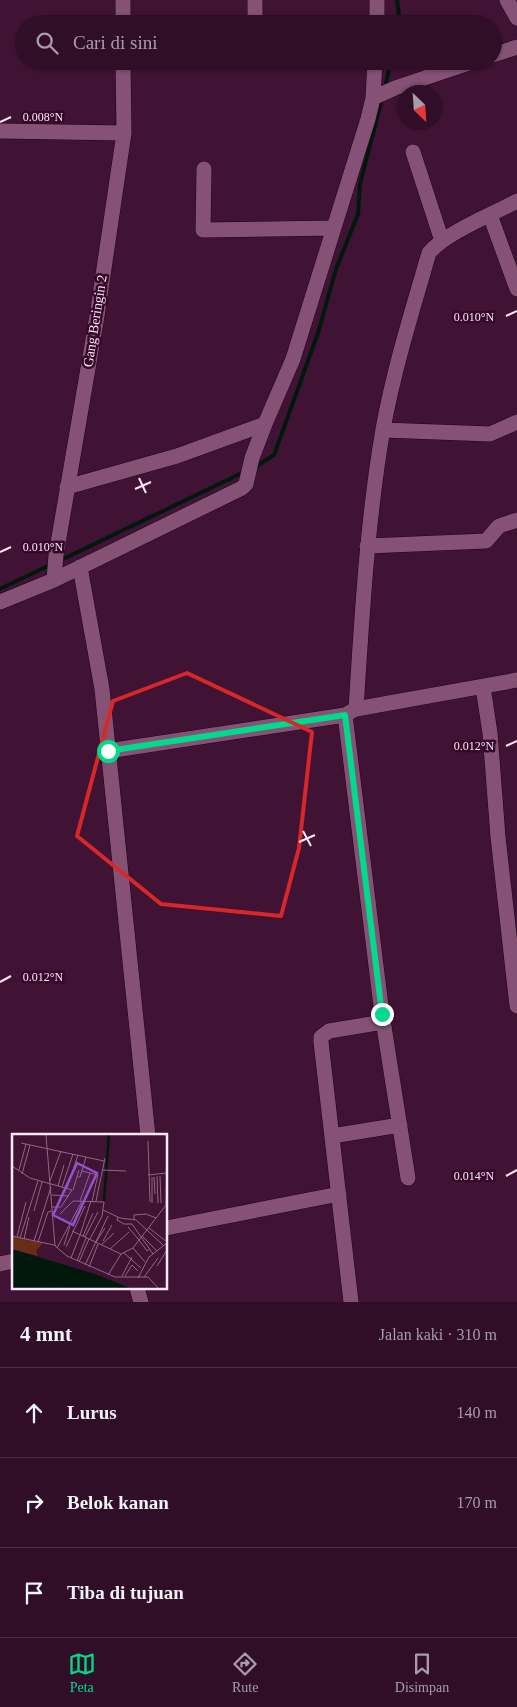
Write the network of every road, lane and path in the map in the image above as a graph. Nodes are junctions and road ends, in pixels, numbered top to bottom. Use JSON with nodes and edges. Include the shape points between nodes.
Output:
{"nodes":[{"id":1,"x":123,"y":0,"type":"edge"},
{"id":2,"x":255,"y":0,"type":"edge"},
{"id":3,"x":377,"y":0,"type":"edge"},
{"id":4,"x":508,"y":0,"type":"edge"},
{"id":5,"x":123,"y":15,"type":"edge"},
{"id":6,"x":255,"y":15,"type":"edge"},
{"id":7,"x":377,"y":15,"type":"edge"},
{"id":8,"x":517,"y":18,"type":"edge"},
{"id":9,"x":517,"y":48,"type":"edge"},
{"id":10,"x":502,"y":52,"type":"edge"},
{"id":11,"x":124,"y":70,"type":"edge"},
{"id":12,"x":376,"y":70,"type":"edge"},
{"id":13,"x":448,"y":70,"type":"edge"},
{"id":14,"x":375,"y":96,"type":"junction"},
{"id":15,"x":0,"y":131,"type":"edge"},
{"id":16,"x":124,"y":133,"type":"junction"},
{"id":17,"x":413,"y":152,"type":"dead end"},
{"id":18,"x":204,"y":169,"type":"dead end"},
{"id":19,"x":517,"y":201,"type":"edge"},
{"id":20,"x":490,"y":215,"type":"junction"},
{"id":21,"x":333,"y":228,"type":"junction"},
{"id":22,"x":442,"y":241,"type":"junction"},
{"id":23,"x":517,"y":289,"type":"edge"},
{"id":24,"x":517,"y":422,"type":"edge"},
{"id":25,"x":265,"y":424,"type":"junction"},
{"id":26,"x":383,"y":430,"type":"junction"},
{"id":27,"x":67,"y":487,"type":"junction"},
{"id":28,"x":517,"y":520,"type":"edge"},
{"id":29,"x":367,"y":546,"type":"junction"},
{"id":30,"x":80,"y":567,"type":"junction"},
{"id":31,"x":55,"y":568,"type":"junction"},
{"id":32,"x":0,"y":602,"type":"edge"},
{"id":33,"x":517,"y":680,"type":"edge"},
{"id":34,"x":483,"y":687,"type":"junction"},
{"id":35,"x":350,"y":712,"type":"junction"},
{"id":36,"x":108,"y":751,"type":"junction"},
{"id":37,"x":517,"y":1006,"type":"edge"},
{"id":38,"x":384,"y":1022,"type":"junction"},
{"id":39,"x":400,"y":1126,"type":"junction"},
{"id":40,"x":148,"y":1134,"type":"edge"},
{"id":41,"x":332,"y":1136,"type":"junction"},
{"id":42,"x":408,"y":1178,"type":"dead end"},
{"id":43,"x":340,"y":1194,"type":"junction"},
{"id":44,"x":168,"y":1228,"type":"edge"},
{"id":45,"x":351,"y":1302,"type":"edge"}],
"edges":[{"from":1,"to":5,"type":"street"},
{"from":2,"to":6,"type":"street"},
{"from":3,"to":7,"type":"street"},
{"from":4,"to":8,"type":"street"},
{"from":9,"to":10,"type":"street"},
{"from":11,"to":16,"type":"street","name":"Gang Beringin 2"},
{"from":12,"to":14,"type":"street"},
{"from":13,"to":14,"type":"street"},
{"from":14,"to":21,"type":"street"},
{"from":15,"to":16,"type":"street"},
{"from":16,"to":27,"type":"street","name":"Gang Beringin 2"},
{"from":17,"to":22,"type":"street"},
{"from":18,"to":21,"type":"street","via":[[203,230]]},
{"from":19,"to":20,"type":"street"},
{"from":20,"to":22,"type":"street"},
{"from":20,"to":23,"type":"street"},
{"from":21,"to":25,"type":"street","via":[[293,359]]},
{"from":22,"to":26,"type":"street","via":[[429,253]]},
{"from":24,"to":26,"type":"street","via":[[490,434]]},
{"from":25,"to":27,"type":"street","via":[[178,456]]},
{"from":25,"to":30,"type":"street","via":[[246,484]]},
{"from":26,"to":29,"type":"street"},
{"from":27,"to":31,"type":"street","name":"Gang Beringin 2"},
{"from":28,"to":29,"type":"street","via":[[499,526],[486,541]]},
{"from":29,"to":35,"type":"street"},
{"from":30,"to":31,"type":"street"},
{"from":30,"to":36,"type":"street","via":[[102,689]]},
{"from":31,"to":32,"type":"street"},
{"from":33,"to":34,"type":"street"},
{"from":34,"to":35,"type":"street"},
{"from":34,"to":37,"type":"street"},
{"from":35,"to":36,"type":"street"},
{"from":35,"to":38,"type":"street"},
{"from":36,"to":40,"type":"street"},
{"from":38,"to":39,"type":"street"},
{"from":38,"to":41,"type":"street","via":[[329,1031],[321,1037]]},
{"from":39,"to":41,"type":"street"},
{"from":39,"to":42,"type":"street"},
{"from":41,"to":43,"type":"street"},
{"from":43,"to":44,"type":"street"},
{"from":43,"to":45,"type":"street"}]}
